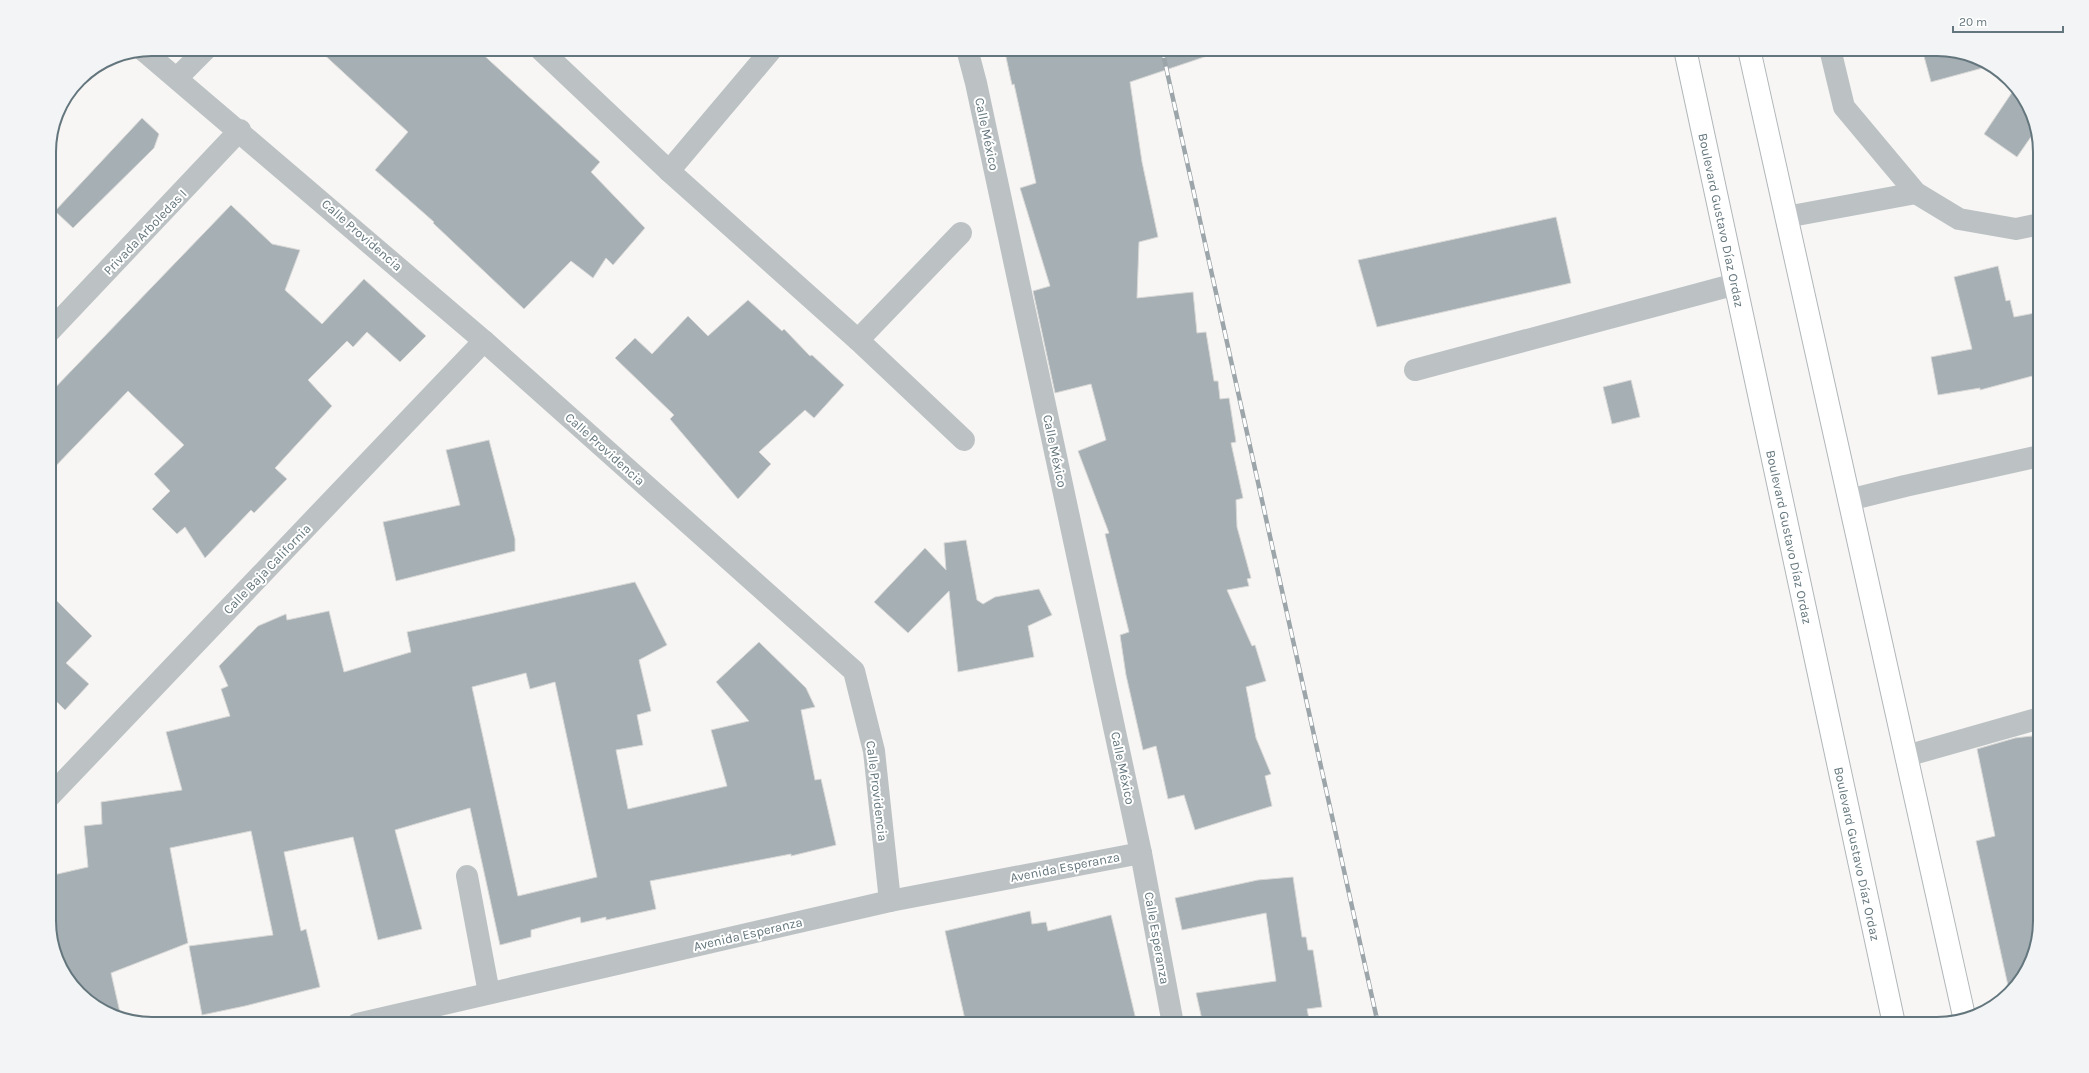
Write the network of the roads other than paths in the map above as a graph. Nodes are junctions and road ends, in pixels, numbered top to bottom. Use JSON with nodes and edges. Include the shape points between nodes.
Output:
{"nodes":[{"id":1,"x":150,"y":56,"type":"edge"},
{"id":2,"x":199,"y":56,"type":"edge"},
{"id":3,"x":547,"y":56,"type":"edge"},
{"id":4,"x":766,"y":56,"type":"edge"},
{"id":5,"x":969,"y":56,"type":"edge"},
{"id":6,"x":1687,"y":56,"type":"edge"},
{"id":7,"x":1750,"y":56,"type":"edge"},
{"id":8,"x":1832,"y":56,"type":"edge"},
{"id":9,"x":177,"y":78,"type":"junction"},
{"id":10,"x":240,"y":130,"type":"junction"},
{"id":11,"x":669,"y":171,"type":"junction"},
{"id":12,"x":1916,"y":193,"type":"junction"},
{"id":13,"x":1786,"y":218,"type":"junction"},
{"id":14,"x":2033,"y":225,"type":"edge"},
{"id":15,"x":961,"y":233,"type":"dead end"},
{"id":16,"x":1736,"y":284,"type":"junction"},
{"id":17,"x":56,"y":325,"type":"edge"},
{"id":18,"x":858,"y":340,"type":"junction"},
{"id":19,"x":484,"y":341,"type":"junction"},
{"id":20,"x":1415,"y":370,"type":"dead end"},
{"id":21,"x":964,"y":440,"type":"dead end"},
{"id":22,"x":2033,"y":458,"type":"edge"},
{"id":23,"x":1849,"y":500,"type":"junction"},
{"id":24,"x":2033,"y":720,"type":"edge"},
{"id":25,"x":1906,"y":756,"type":"junction"},
{"id":26,"x":56,"y":789,"type":"edge"},
{"id":27,"x":1141,"y":853,"type":"junction"},
{"id":28,"x":467,"y":876,"type":"dead end"},
{"id":29,"x":890,"y":901,"type":"junction"},
{"id":30,"x":489,"y":993,"type":"junction"},
{"id":31,"x":1963,"y":1013,"type":"edge"},
{"id":32,"x":387,"y":1017,"type":"edge"},
{"id":33,"x":1172,"y":1017,"type":"edge"},
{"id":34,"x":1893,"y":1017,"type":"edge"}],
"edges":[{"from":1,"to":9,"type":"street","name":"Calle Providencia"},
{"from":2,"to":9,"type":"street"},
{"from":3,"to":11,"type":"street"},
{"from":4,"to":11,"type":"street"},
{"from":5,"to":27,"type":"street","name":"Calle México"},
{"from":6,"to":16,"type":"main road","name":"Boulevard Gustavo Díaz Ordaz"},
{"from":7,"to":13,"type":"main road"},
{"from":8,"to":12,"type":"street","via":[[1844,107]]},
{"from":9,"to":10,"type":"street","name":"Calle Providencia"},
{"from":10,"to":17,"type":"street","name":"Privada Arboledas I"},
{"from":10,"to":19,"type":"street","name":"Calle Providencia"},
{"from":11,"to":18,"type":"street"},
{"from":12,"to":13,"type":"street"},
{"from":12,"to":14,"type":"street","via":[[1959,219],[2016,229]]},
{"from":13,"to":23,"type":"main road"},
{"from":15,"to":18,"type":"street"},
{"from":16,"to":20,"type":"street"},
{"from":16,"to":34,"type":"main road","name":"Boulevard Gustavo Díaz Ordaz"},
{"from":18,"to":21,"type":"street"},
{"from":19,"to":26,"type":"street","name":"Calle Baja California"},
{"from":19,"to":29,"type":"street","name":"Calle Providencia","via":[[854,671],[874,751]]},
{"from":22,"to":23,"type":"street"},
{"from":23,"to":25,"type":"main road"},
{"from":24,"to":25,"type":"street"},
{"from":25,"to":31,"type":"main road"},
{"from":27,"to":29,"type":"street","name":"Avenida Esperanza"},
{"from":27,"to":33,"type":"street","name":"Calle Esperanza"},
{"from":28,"to":30,"type":"street"},
{"from":29,"to":30,"type":"street","name":"Avenida Esperanza"},
{"from":30,"to":32,"type":"street","name":"Avenida Esperanza"}]}
